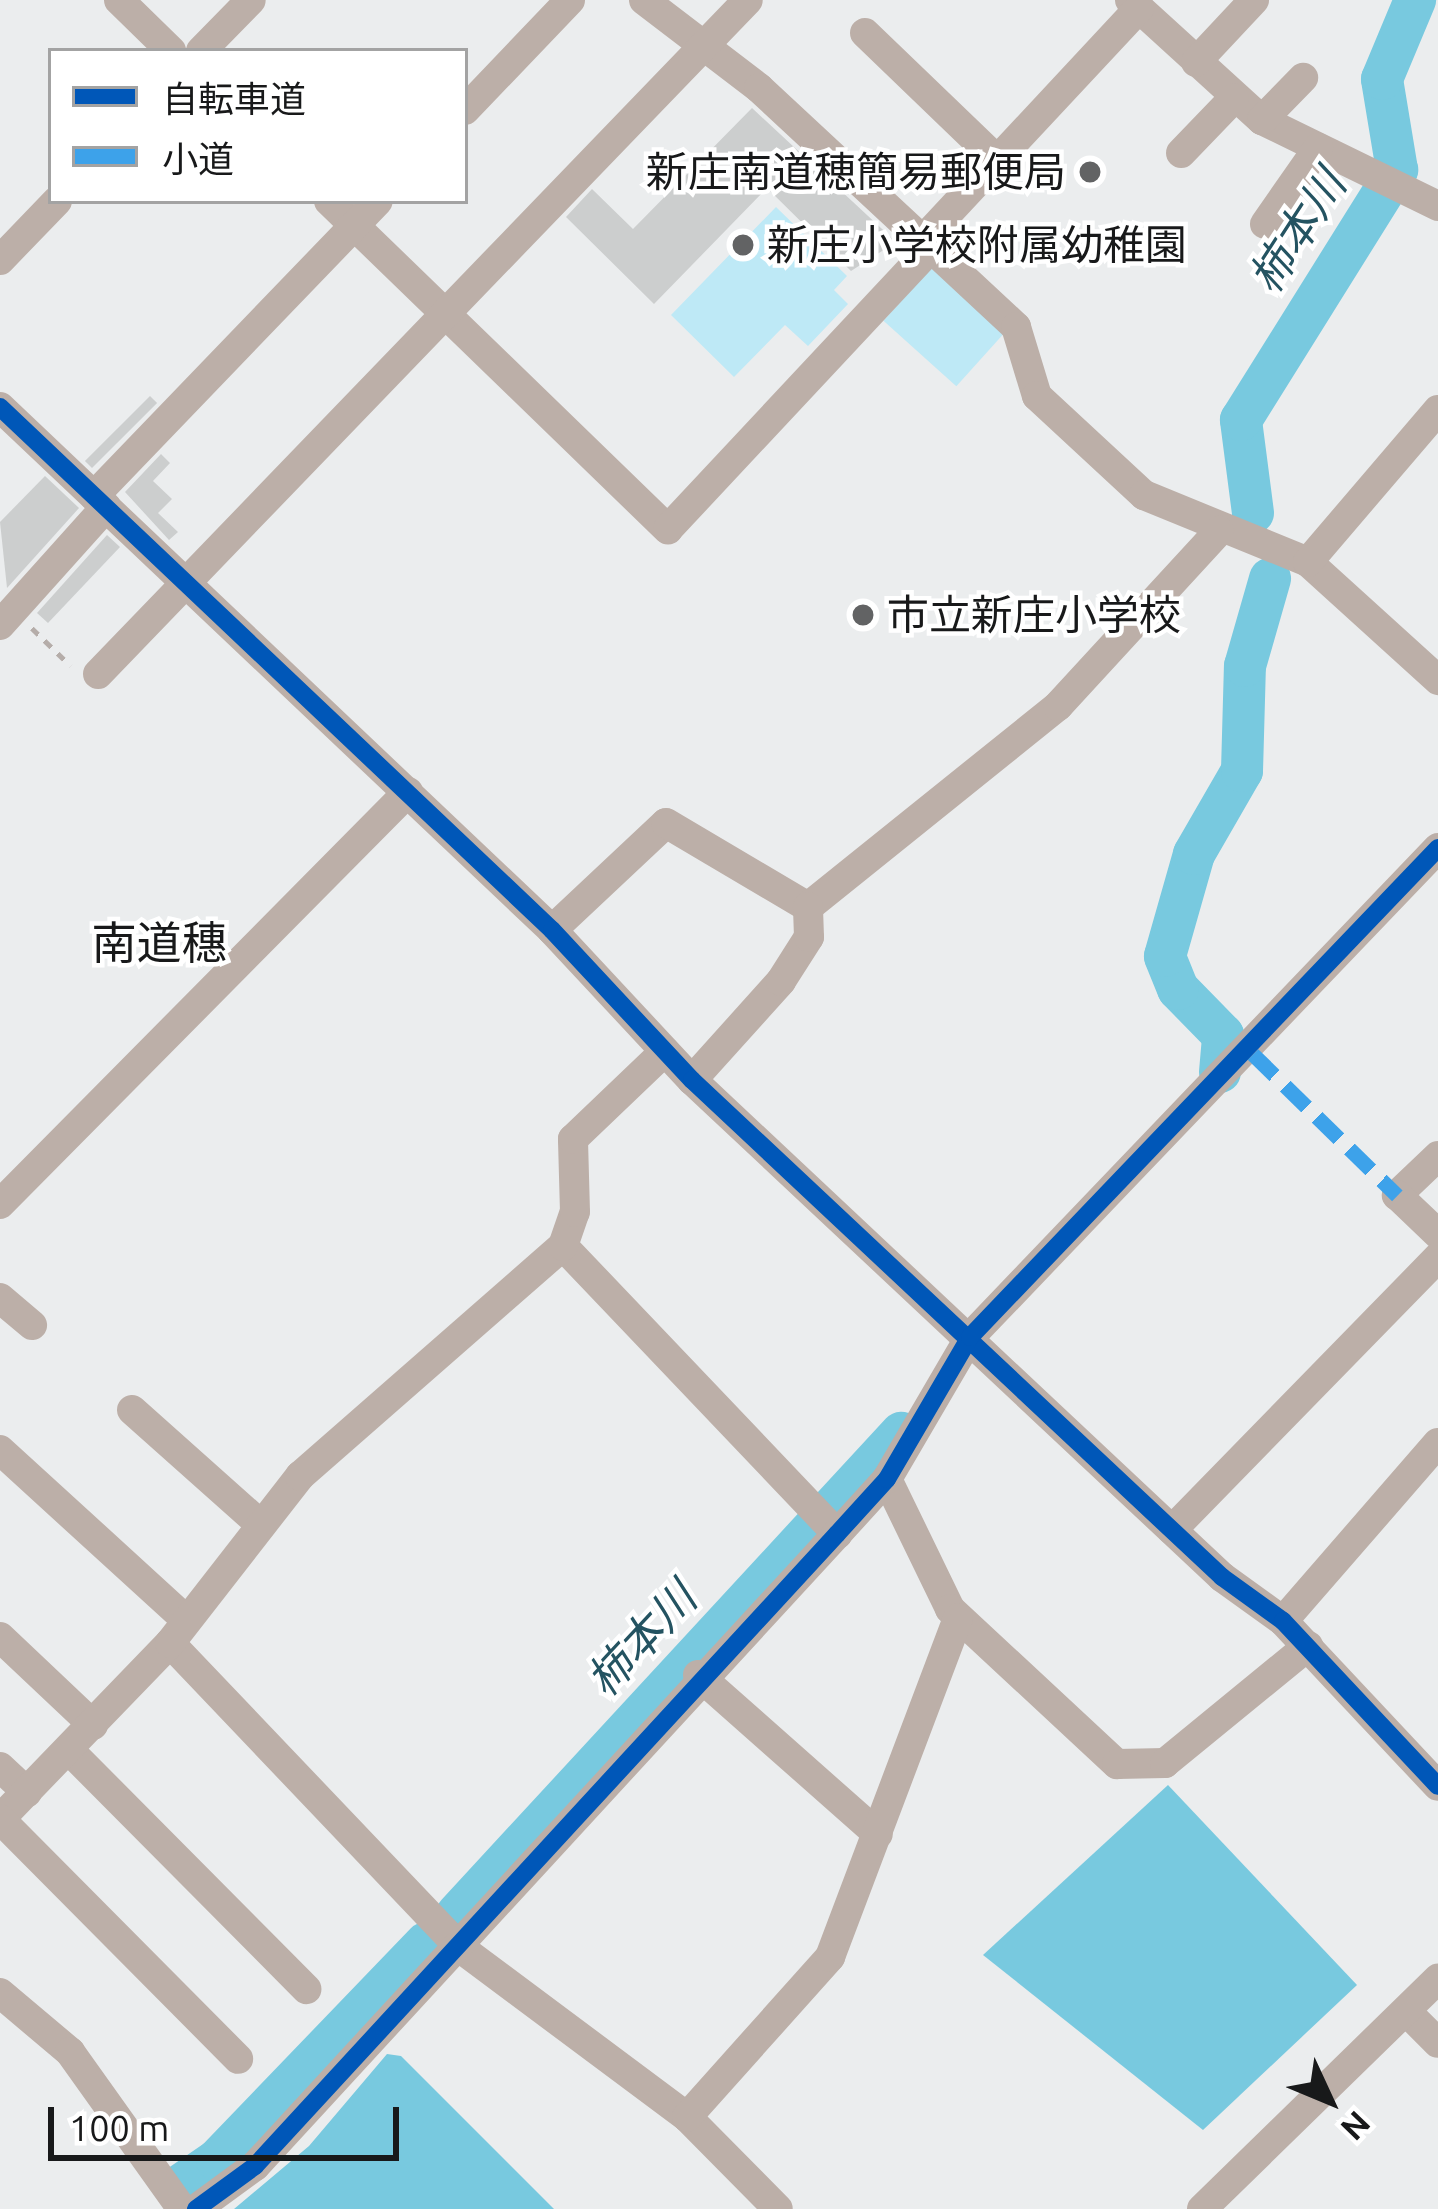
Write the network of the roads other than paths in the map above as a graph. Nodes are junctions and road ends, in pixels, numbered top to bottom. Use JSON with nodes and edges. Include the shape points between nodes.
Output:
{"nodes":[{"id":1,"x":118,"y":0,"type":"edge"},
{"id":2,"x":250,"y":0,"type":"edge"},
{"id":3,"x":571,"y":0,"type":"edge"},
{"id":4,"x":644,"y":0,"type":"edge"},
{"id":5,"x":748,"y":0,"type":"edge"},
{"id":6,"x":1254,"y":0,"type":"edge"},
{"id":7,"x":1135,"y":4,"type":"edge"},
{"id":8,"x":865,"y":33,"type":"dead end"},
{"id":9,"x":168,"y":48,"type":"edge"},
{"id":10,"x":204,"y":48,"type":"edge"},
{"id":11,"x":700,"y":51,"type":"junction"},
{"id":12,"x":1196,"y":62,"type":"junction"},
{"id":13,"x":1303,"y":78,"type":"dead end"},
{"id":14,"x":1234,"y":98,"type":"junction"},
{"id":15,"x":468,"y":107,"type":"edge"},
{"id":16,"x":1262,"y":120,"type":"junction"},
{"id":17,"x":1318,"y":148,"type":"junction"},
{"id":18,"x":1181,"y":153,"type":"dead end"},
{"id":19,"x":997,"y":160,"type":"junction"},
{"id":20,"x":54,"y":204,"type":"edge"},
{"id":21,"x":332,"y":204,"type":"edge"},
{"id":22,"x":375,"y":204,"type":"edge"},
{"id":23,"x":1438,"y":206,"type":"edge"},
{"id":24,"x":1265,"y":224,"type":"dead end"},
{"id":25,"x":355,"y":225,"type":"junction"},
{"id":26,"x":925,"y":246,"type":"junction"},
{"id":27,"x":0,"y":260,"type":"edge"},
{"id":28,"x":444,"y":311,"type":"junction"},
{"id":29,"x":0,"y":407,"type":"edge"},
{"id":30,"x":1438,"y":410,"type":"edge"},
{"id":31,"x":100,"y":502,"type":"junction"},
{"id":32,"x":1219,"y":532,"type":"junction"},
{"id":33,"x":1308,"y":562,"type":"junction"},
{"id":34,"x":187,"y":583,"type":"junction"},
{"id":35,"x":7,"y":618,"type":"edge"},
{"id":36,"x":98,"y":674,"type":"road end"},
{"id":37,"x":1438,"y":680,"type":"edge"},
{"id":38,"x":408,"y":792,"type":"junction"},
{"id":39,"x":1438,"y":848,"type":"edge"},
{"id":40,"x":808,"y":907,"type":"junction"},
{"id":41,"x":552,"y":930,"type":"junction"},
{"id":42,"x":665,"y":1052,"type":"junction"},
{"id":43,"x":692,"y":1080,"type":"junction"},
{"id":44,"x":1438,"y":1156,"type":"edge"},
{"id":45,"x":0,"y":1204,"type":"edge"},
{"id":46,"x":1438,"y":1234,"type":"edge"},
{"id":47,"x":563,"y":1246,"type":"junction"},
{"id":48,"x":1438,"y":1257,"type":"edge"},
{"id":49,"x":0,"y":1298,"type":"edge"},
{"id":50,"x":32,"y":1325,"type":"dead end"},
{"id":51,"x":970,"y":1337,"type":"junction"},
{"id":52,"x":132,"y":1410,"type":"dead end"},
{"id":53,"x":1438,"y":1443,"type":"edge"},
{"id":54,"x":4,"y":1462,"type":"edge"},
{"id":55,"x":887,"y":1479,"type":"junction"},
{"id":56,"x":828,"y":1524,"type":"junction"},
{"id":57,"x":260,"y":1526,"type":"junction"},
{"id":58,"x":1172,"y":1530,"type":"junction"},
{"id":59,"x":958,"y":1618,"type":"junction"},
{"id":60,"x":1283,"y":1621,"type":"junction"},
{"id":61,"x":177,"y":1631,"type":"junction"},
{"id":62,"x":0,"y":1637,"type":"edge"},
{"id":63,"x":1308,"y":1646,"type":"junction"},
{"id":64,"x":698,"y":1676,"type":"junction"},
{"id":65,"x":93,"y":1725,"type":"junction"},
{"id":66,"x":69,"y":1750,"type":"junction"},
{"id":67,"x":0,"y":1767,"type":"edge"},
{"id":68,"x":1438,"y":1786,"type":"edge"},
{"id":69,"x":27,"y":1792,"type":"junction"},
{"id":70,"x":0,"y":1819,"type":"edge"},
{"id":71,"x":878,"y":1834,"type":"junction"},
{"id":72,"x":459,"y":1947,"type":"junction"},
{"id":73,"x":1438,"y":1979,"type":"edge"},
{"id":74,"x":305,"y":1989,"type":"dead end"},
{"id":75,"x":0,"y":1993,"type":"edge"},
{"id":76,"x":1406,"y":2011,"type":"junction"},
{"id":77,"x":1438,"y":2043,"type":"edge"},
{"id":78,"x":238,"y":2059,"type":"dead end"},
{"id":79,"x":687,"y":2117,"type":"junction"},
{"id":80,"x":182,"y":2209,"type":"edge"},
{"id":81,"x":196,"y":2209,"type":"edge"},
{"id":82,"x":778,"y":2209,"type":"edge"},
{"id":83,"x":1202,"y":2209,"type":"edge"}],
"edges":[{"from":1,"to":9,"type":"street"},
{"from":2,"to":10,"type":"street"},
{"from":3,"to":15,"type":"street"},
{"from":4,"to":11,"type":"street"},
{"from":5,"to":11,"type":"street"},
{"from":6,"to":12,"type":"street"},
{"from":7,"to":12,"type":"street"},
{"from":7,"to":19,"type":"street"},
{"from":8,"to":19,"type":"street"},
{"from":11,"to":26,"type":"street","via":[[759,88]]},
{"from":11,"to":28,"type":"street"},
{"from":12,"to":14,"type":"street"},
{"from":13,"to":16,"type":"street"},
{"from":14,"to":16,"type":"street"},
{"from":14,"to":18,"type":"street"},
{"from":16,"to":17,"type":"street"},
{"from":17,"to":23,"type":"street"},
{"from":17,"to":24,"type":"street"},
{"from":19,"to":26,"type":"street"},
{"from":20,"to":27,"type":"street"},
{"from":21,"to":25,"type":"street"},
{"from":22,"to":25,"type":"street"},
{"from":25,"to":28,"type":"street"},
{"from":25,"to":31,"type":"street"},
{"from":26,"to":28,"type":"street","via":[[668,529]]},
{"from":26,"to":32,"type":"street","via":[[1024,335],[1051,413],[1166,511]]},
{"from":28,"to":34,"type":"street"},
{"from":29,"to":31,"type":"street"},
{"from":30,"to":33,"type":"street"},
{"from":31,"to":34,"type":"street"},
{"from":31,"to":35,"type":"street"},
{"from":32,"to":33,"type":"street"},
{"from":32,"to":40,"type":"street","via":[[1058,706]]},
{"from":33,"to":37,"type":"street"},
{"from":34,"to":36,"type":"street"},
{"from":34,"to":38,"type":"street"},
{"from":38,"to":41,"type":"street"},
{"from":38,"to":45,"type":"street"},
{"from":39,"to":51,"type":"street","via":[[1253,1054]]},
{"from":40,"to":41,"type":"street","via":[[666,824]]},
{"from":40,"to":43,"type":"street","via":[[809,937],[781,981]]},
{"from":41,"to":42,"type":"street"},
{"from":42,"to":43,"type":"street"},
{"from":42,"to":47,"type":"street","via":[[573,1139],[575,1212]]},
{"from":43,"to":51,"type":"street"},
{"from":44,"to":46,"type":"street","via":[[1397,1196]]},
{"from":47,"to":56,"type":"street"},
{"from":47,"to":57,"type":"street","via":[[359,1418]]},
{"from":48,"to":58,"type":"street"},
{"from":49,"to":50,"type":"street"},
{"from":51,"to":55,"type":"street"},
{"from":51,"to":58,"type":"street"},
{"from":52,"to":57,"type":"street"},
{"from":53,"to":60,"type":"street"},
{"from":54,"to":61,"type":"street"},
{"from":55,"to":56,"type":"street"},
{"from":55,"to":59,"type":"street"},
{"from":56,"to":64,"type":"street"},
{"from":57,"to":61,"type":"street"},
{"from":58,"to":60,"type":"street"},
{"from":59,"to":63,"type":"street","via":[[1117,1765],[1140,1767],[1165,1763]]},
{"from":59,"to":71,"type":"street"},
{"from":60,"to":63,"type":"street"},
{"from":61,"to":65,"type":"street"},
{"from":61,"to":72,"type":"street"},
{"from":62,"to":65,"type":"street"},
{"from":63,"to":68,"type":"street"},
{"from":64,"to":71,"type":"street"},
{"from":64,"to":72,"type":"street"},
{"from":65,"to":66,"type":"street"},
{"from":66,"to":69,"type":"street"},
{"from":66,"to":74,"type":"street"},
{"from":67,"to":69,"type":"street"},
{"from":69,"to":70,"type":"street"},
{"from":70,"to":78,"type":"street"},
{"from":71,"to":79,"type":"street","via":[[830,1957]]},
{"from":72,"to":79,"type":"street"},
{"from":72,"to":81,"type":"street","via":[[255,2166]]},
{"from":73,"to":76,"type":"street"},
{"from":75,"to":80,"type":"street","via":[[70,2052]]},
{"from":76,"to":77,"type":"street"},
{"from":76,"to":83,"type":"street"},
{"from":79,"to":82,"type":"street"}]}
